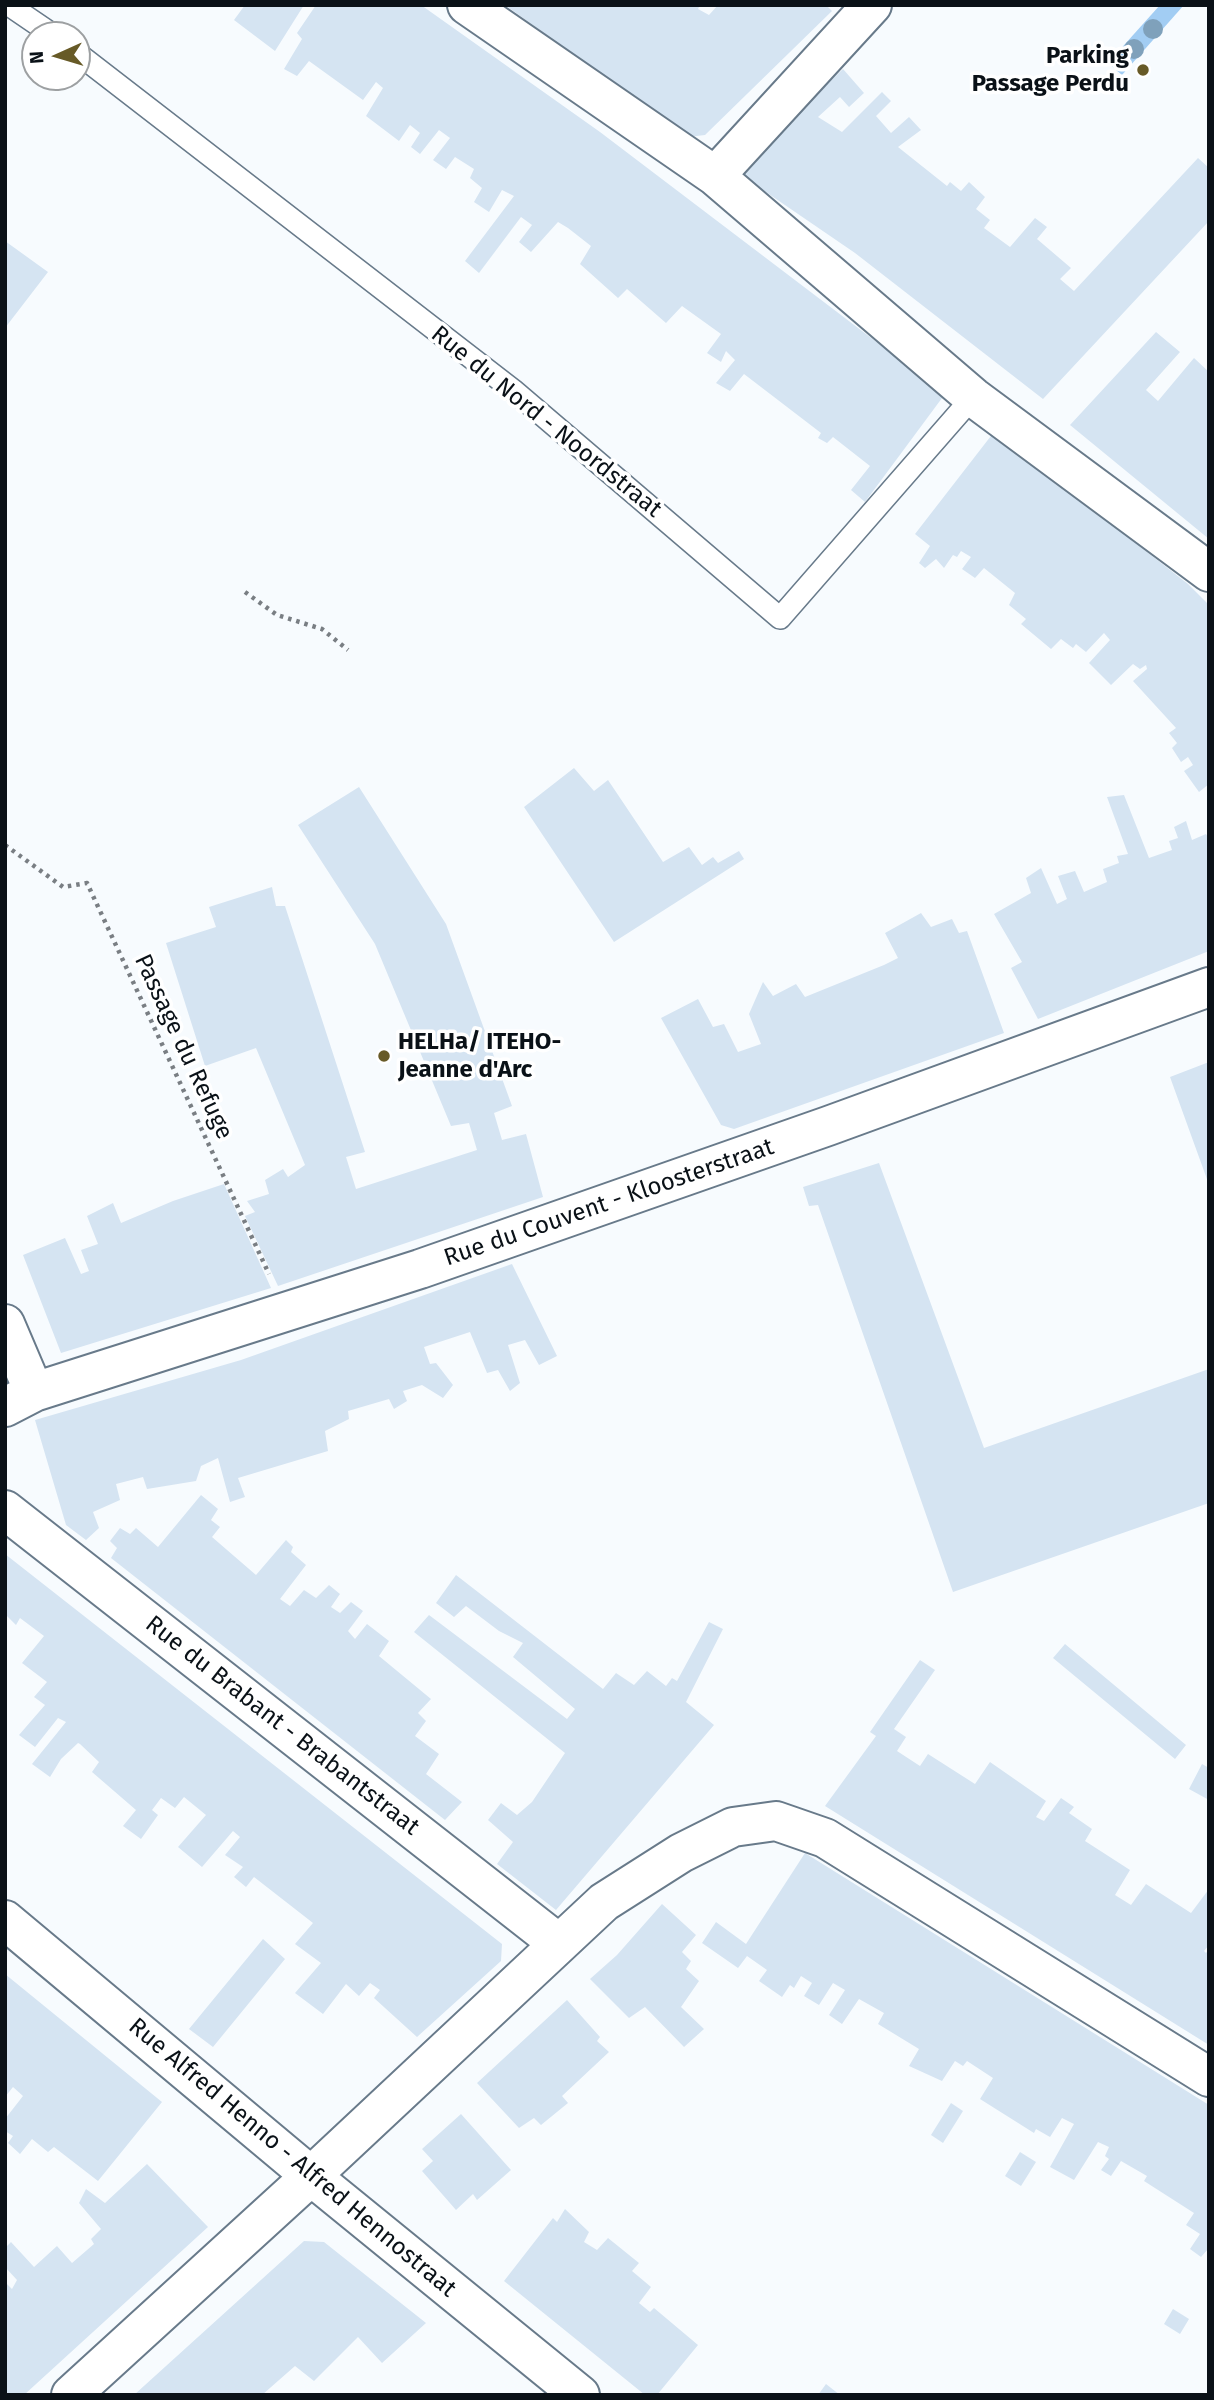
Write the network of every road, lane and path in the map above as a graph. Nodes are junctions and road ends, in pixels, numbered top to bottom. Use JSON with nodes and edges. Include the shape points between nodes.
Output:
{"nodes":[{"id":1,"x":9,"y":5,"type":"edge"},
{"id":2,"x":467,"y":5,"type":"edge"},
{"id":3,"x":872,"y":5,"type":"edge"},
{"id":4,"x":32,"y":21,"type":"edge"},
{"id":5,"x":91,"y":64,"type":"edge"},
{"id":6,"x":715,"y":176,"type":"junction"},
{"id":7,"x":972,"y":397,"type":"junction"},
{"id":8,"x":1209,"y":572,"type":"edge"},
{"id":9,"x":245,"y":592,"type":"dead end"},
{"id":10,"x":348,"y":650,"type":"dead end"},
{"id":11,"x":5,"y":845,"type":"edge"},
{"id":12,"x":1209,"y":987,"type":"edge"},
{"id":13,"x":287,"y":1314,"type":"junction"},
{"id":14,"x":5,"y":1324,"type":"edge"},
{"id":15,"x":20,"y":1399,"type":"edge"},
{"id":16,"x":5,"y":1510,"type":"edge"},
{"id":17,"x":5,"y":1920,"type":"edge"},
{"id":18,"x":558,"y":1943,"type":"junction"},
{"id":19,"x":1209,"y":2077,"type":"edge"},
{"id":20,"x":311,"y":2176,"type":"junction"},
{"id":21,"x":71,"y":2395,"type":"edge"},
{"id":22,"x":580,"y":2395,"type":"edge"}],
"edges":[{"from":1,"to":4,"type":"lane"},
{"from":2,"to":6,"type":"street"},
{"from":3,"to":6,"type":"street"},
{"from":5,"to":7,"type":"lane","name":"Rue du Nord - Noordstraat","via":[[513,390],[780,618]]},
{"from":6,"to":7,"type":"street"},
{"from":7,"to":8,"type":"street"},
{"from":9,"to":10,"type":"path","via":[[277,615],[322,629]]},
{"from":11,"to":13,"type":"path","name":"Passage du Refuge","via":[[63,887],[87,883]]},
{"from":12,"to":13,"type":"street","name":"Rue du Couvent - Kloosterstraat","via":[[840,1122]]},
{"from":13,"to":15,"type":"street","name":"Rue du Couvent - Kloosterstraat"},
{"from":14,"to":15,"type":"street"},
{"from":16,"to":18,"type":"street","name":"Rue du Brabant - Brabantstraat"},
{"from":17,"to":20,"type":"street","name":"Rue Alfred Henno - Alfred Hennostraat"},
{"from":18,"to":19,"type":"street","via":[[604,1902],[681,1853],[733,1827],[776,1821],[825,1838]]},
{"from":18,"to":20,"type":"street"},
{"from":20,"to":21,"type":"street"},
{"from":20,"to":22,"type":"street","name":"Rue Alfred Henno - Alfred Hennostraat"}]}
